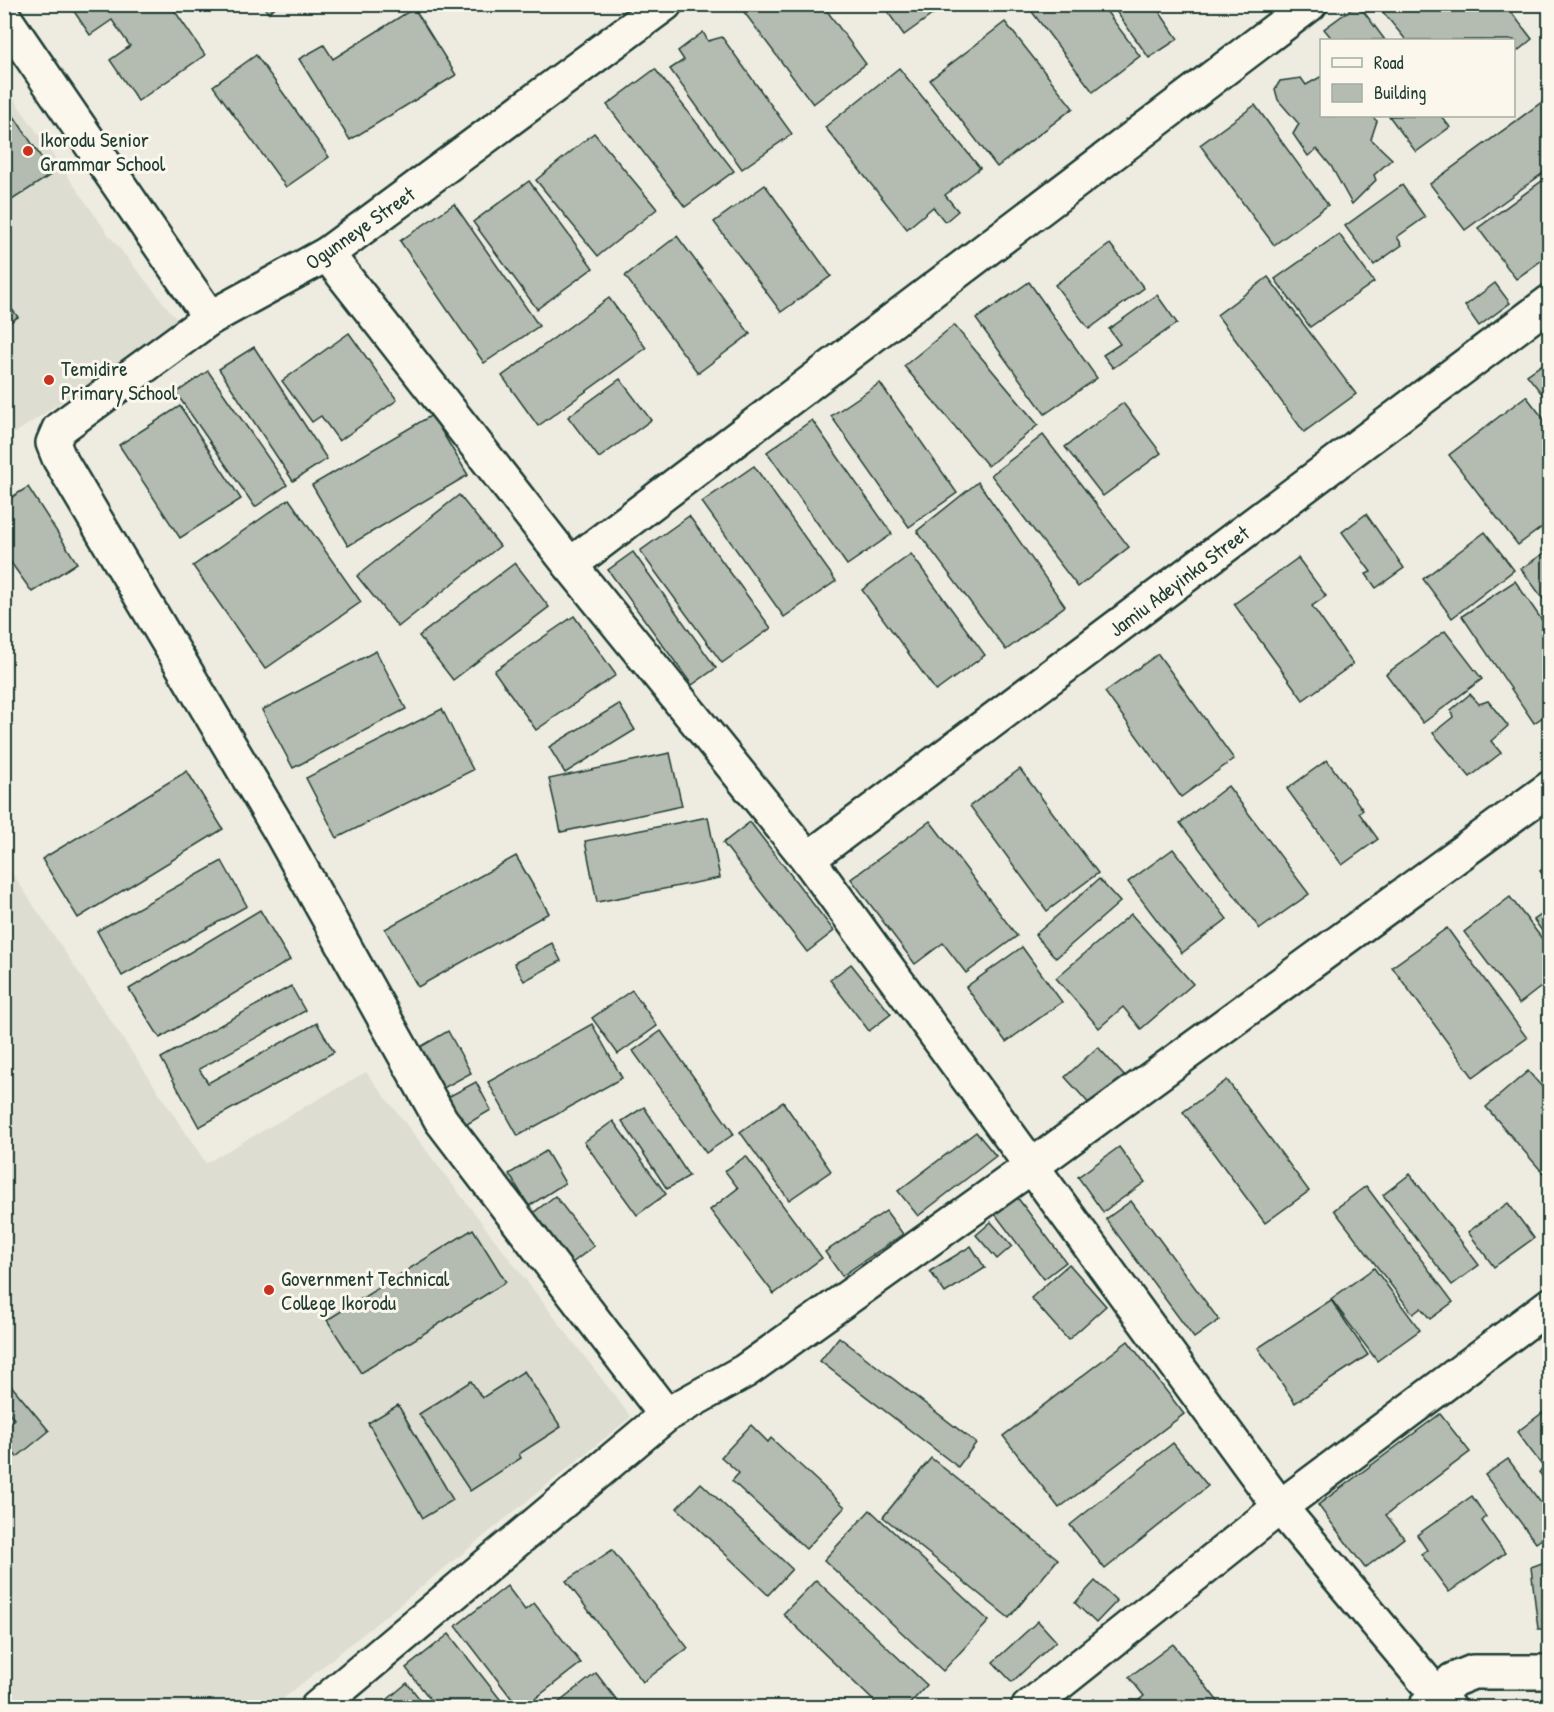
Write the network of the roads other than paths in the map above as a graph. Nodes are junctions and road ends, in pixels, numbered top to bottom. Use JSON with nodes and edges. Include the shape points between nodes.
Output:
{"nodes":[{"id":1,"x":1310,"y":4,"type":"edge"},
{"id":2,"x":657,"y":7,"type":"edge"},
{"id":3,"x":4,"y":17,"type":"edge"},
{"id":4,"x":327,"y":254,"type":"junction"},
{"id":5,"x":1550,"y":302,"type":"edge"},
{"id":6,"x":210,"y":318,"type":"junction"},
{"id":7,"x":570,"y":564,"type":"junction"},
{"id":8,"x":1550,"y":788,"type":"edge"},
{"id":9,"x":808,"y":860,"type":"junction"},
{"id":10,"x":1032,"y":1166,"type":"junction"},
{"id":11,"x":1550,"y":1305,"type":"edge"},
{"id":12,"x":666,"y":1415,"type":"junction"},
{"id":13,"x":1280,"y":1507,"type":"junction"},
{"id":14,"x":1550,"y":1672,"type":"edge"},
{"id":15,"x":1438,"y":1703,"type":"edge"},
{"id":16,"x":317,"y":1707,"type":"edge"},
{"id":17,"x":1028,"y":1707,"type":"edge"}],
"edges":[{"from":1,"to":7,"type":"street"},
{"from":2,"to":4,"type":"street","name":"Ogunneye Street"},
{"from":3,"to":6,"type":"street"},
{"from":4,"to":6,"type":"street","name":"Ogunneye Street"},
{"from":4,"to":7,"type":"street"},
{"from":5,"to":9,"type":"street","name":"Jamiu Adeyinka Street"},
{"from":6,"to":12,"type":"street","name":"Ogunneye Street","via":[[59,429],[53,443],[59,458],[279,829],[441,1120]]},
{"from":7,"to":9,"type":"street"},
{"from":8,"to":10,"type":"street"},
{"from":9,"to":10,"type":"street"},
{"from":10,"to":12,"type":"street","via":[[745,1371]]},
{"from":10,"to":13,"type":"street"},
{"from":11,"to":13,"type":"street"},
{"from":12,"to":16,"type":"street"},
{"from":13,"to":15,"type":"street"},
{"from":13,"to":17,"type":"street"},
{"from":14,"to":15,"type":"street","via":[[1473,1672],[1453,1680]]}]}
